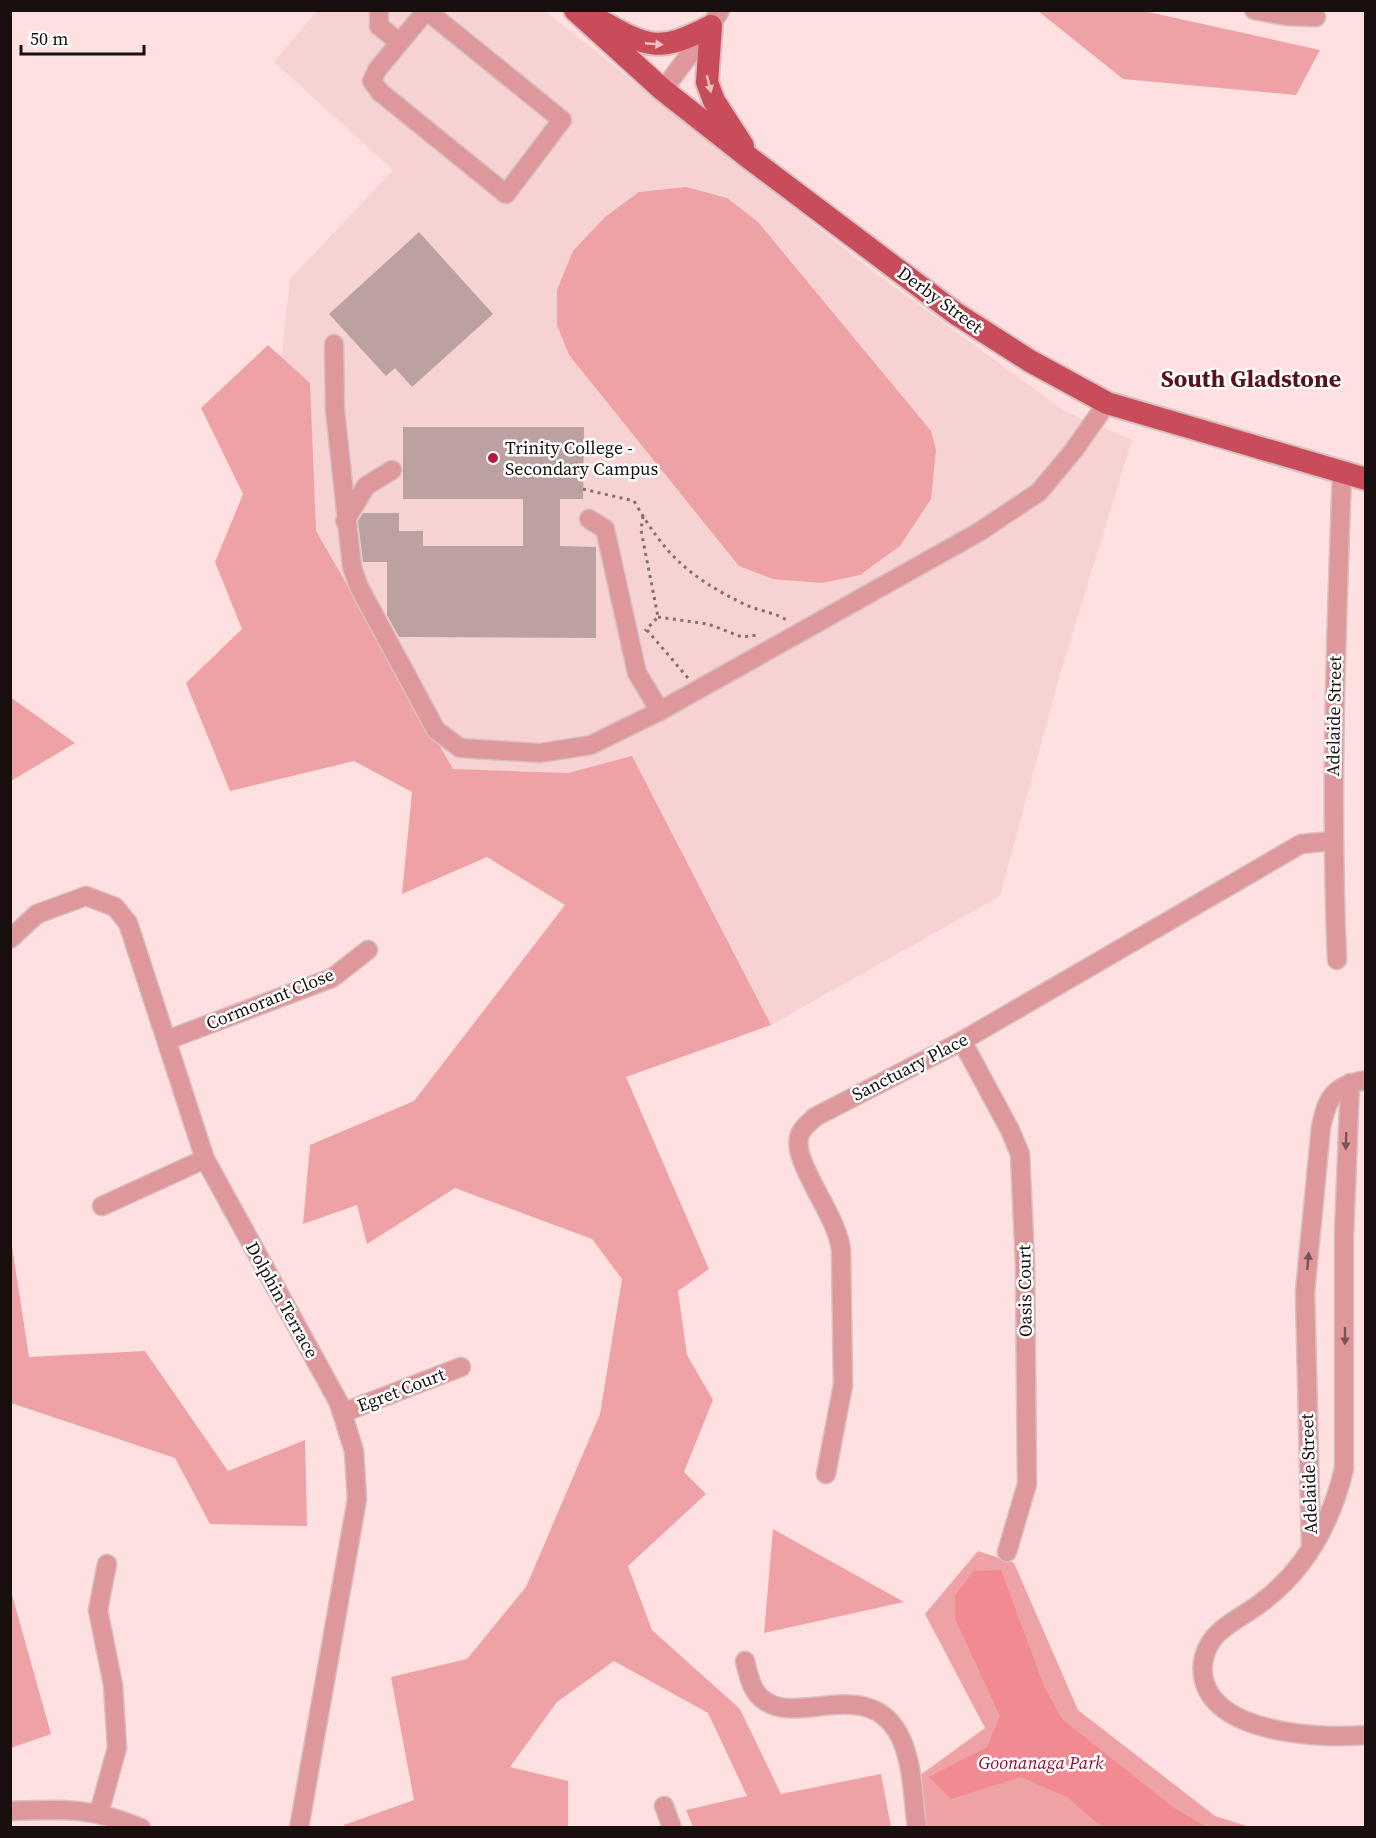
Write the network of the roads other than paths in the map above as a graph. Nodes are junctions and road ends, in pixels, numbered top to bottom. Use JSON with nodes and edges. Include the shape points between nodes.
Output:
{"nodes":[{"id":1,"x":379,"y":10,"type":"edge"},
{"id":2,"x":575,"y":10,"type":"edge"},
{"id":3,"x":583,"y":10,"type":"edge"},
{"id":4,"x":1254,"y":10,"type":"edge"},
{"id":5,"x":426,"y":11,"type":"edge"},
{"id":6,"x":1316,"y":17,"type":"dead end"},
{"id":7,"x":716,"y":18,"type":"edge"},
{"id":8,"x":399,"y":42,"type":"junction"},
{"id":9,"x":663,"y":90,"type":"junction"},
{"id":10,"x":752,"y":160,"type":"junction"},
{"id":11,"x":333,"y":344,"type":"dead end"},
{"id":12,"x":1107,"y":403,"type":"junction"},
{"id":13,"x":392,"y":470,"type":"dead end"},
{"id":14,"x":1342,"y":472,"type":"junction"},
{"id":15,"x":1365,"y":479,"type":"edge"},
{"id":16,"x":590,"y":519,"type":"dead end"},
{"id":17,"x":345,"y":520,"type":"junction"},
{"id":18,"x":660,"y":711,"type":"junction"},
{"id":19,"x":1332,"y":841,"type":"junction"},
{"id":20,"x":10,"y":939,"type":"edge"},
{"id":21,"x":368,"y":950,"type":"dead end"},
{"id":22,"x":1337,"y":960,"type":"dead end"},
{"id":23,"x":167,"y":1040,"type":"junction"},
{"id":24,"x":962,"y":1041,"type":"junction"},
{"id":25,"x":1358,"y":1081,"type":"edge"},
{"id":26,"x":205,"y":1159,"type":"junction"},
{"id":27,"x":102,"y":1206,"type":"dead end"},
{"id":28,"x":460,"y":1367,"type":"dead end"},
{"id":29,"x":342,"y":1413,"type":"junction"},
{"id":30,"x":826,"y":1474,"type":"dead end"},
{"id":31,"x":1311,"y":1550,"type":"junction"},
{"id":32,"x":1007,"y":1552,"type":"dead end"},
{"id":33,"x":107,"y":1564,"type":"dead end"},
{"id":34,"x":745,"y":1661,"type":"dead end"},
{"id":35,"x":1365,"y":1735,"type":"edge"},
{"id":36,"x":664,"y":1806,"type":"dead end"},
{"id":37,"x":10,"y":1810,"type":"edge"},
{"id":38,"x":99,"y":1813,"type":"junction"},
{"id":39,"x":141,"y":1827,"type":"edge"},
{"id":40,"x":299,"y":1827,"type":"edge"},
{"id":41,"x":672,"y":1827,"type":"edge"},
{"id":42,"x":917,"y":1827,"type":"edge"}],
"edges":[{"from":1,"to":8,"type":"street","via":[[379,26]]},
{"from":2,"to":9,"type":"main road","name":"Derby Street"},
{"from":3,"to":7,"type":"main road","one_way":true,"via":[[648,45],[670,45]]},
{"from":4,"to":6,"type":"street"},
{"from":5,"to":8,"type":"street"},
{"from":5,"to":8,"type":"street","via":[[562,120],[506,194],[380,92],[372,81]]},
{"from":7,"to":9,"type":"street"},
{"from":7,"to":10,"type":"main road","one_way":true,"via":[[707,82]]},
{"from":9,"to":10,"type":"main road","name":"Derby Street"},
{"from":10,"to":12,"type":"main road","name":"Derby Street","via":[[955,313],[1030,361]]},
{"from":11,"to":17,"type":"street"},
{"from":12,"to":14,"type":"main road","name":"Derby Street"},
{"from":12,"to":18,"type":"street","via":[[1039,492],[979,532]]},
{"from":13,"to":17,"type":"street","via":[[366,486]]},
{"from":14,"to":15,"type":"main road","name":"Derby Street"},
{"from":14,"to":19,"type":"street","name":"Adelaide Street"},
{"from":16,"to":18,"type":"street","via":[[605,529],[637,673]]},
{"from":17,"to":18,"type":"street","via":[[359,587],[436,730],[460,748],[540,753],[591,745]]},
{"from":19,"to":22,"type":"street","name":"Adelaide Street"},
{"from":19,"to":24,"type":"street","name":"Sanctuary Place","via":[[1301,844]]},
{"from":20,"to":23,"type":"street","name":"Dolphin Terrace","via":[[37,914],[86,896],[115,907],[128,923]]},
{"from":21,"to":23,"type":"street","name":"Cormorant Close","via":[[332,978]]},
{"from":23,"to":26,"type":"street","name":"Dolphin Terrace"},
{"from":24,"to":30,"type":"street","name":"Sanctuary Place","via":[[815,1117],[800,1135],[801,1162],[838,1231],[841,1250],[843,1385]]},
{"from":24,"to":32,"type":"street","name":"Oasis Court","via":[[1020,1154],[1027,1484]]},
{"from":25,"to":31,"type":"street","name":"Adelaide Street","one_way":true,"via":[[1344,1225],[1344,1469],[1332,1508]]},
{"from":31,"to":25,"type":"street","name":"Adelaide Street","one_way":true,"via":[[1305,1292],[1318,1147],[1326,1105],[1333,1094]]},
{"from":26,"to":27,"type":"street"},
{"from":26,"to":29,"type":"street","name":"Dolphin Terrace"},
{"from":28,"to":29,"type":"street","name":"Egret Court"},
{"from":29,"to":40,"type":"street","name":"Dolphin Terrace","via":[[354,1451],[357,1499]]},
{"from":31,"to":35,"type":"street","via":[[1292,1576],[1210,1642],[1202,1668],[1205,1682],[1219,1706],[1247,1720],[1322,1736]]},
{"from":33,"to":38,"type":"street","via":[[99,1610],[113,1685],[117,1748]]},
{"from":34,"to":42,"type":"street","via":[[753,1690],[765,1702],[785,1707],[854,1705],[868,1708],[885,1719],[902,1741]]},
{"from":36,"to":41,"type":"street"},
{"from":37,"to":38,"type":"street","via":[[74,1808]]},
{"from":38,"to":39,"type":"street"}]}
